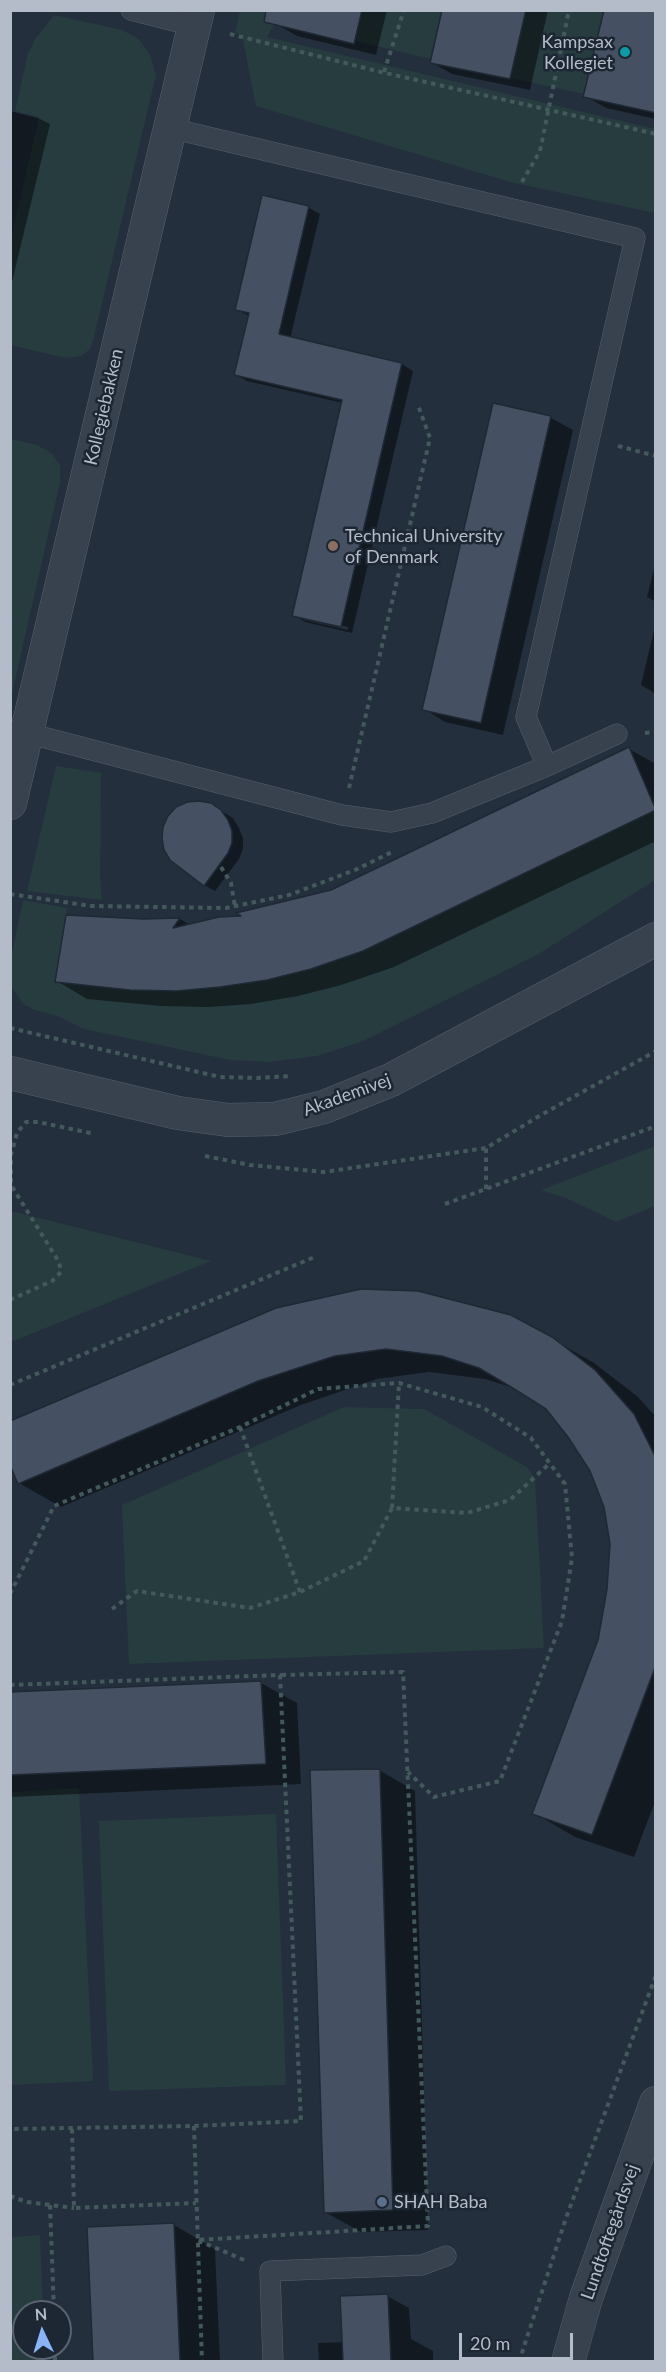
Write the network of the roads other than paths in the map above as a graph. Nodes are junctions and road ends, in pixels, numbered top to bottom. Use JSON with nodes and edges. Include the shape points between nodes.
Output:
{"nodes":[{"id":1,"x":131,"y":10,"type":"edge"},
{"id":2,"x":196,"y":18,"type":"edge"},
{"id":3,"x":170,"y":128,"type":"junction"},
{"id":4,"x":27,"y":733,"type":"junction"},
{"id":5,"x":617,"y":734,"type":"dead end"},
{"id":6,"x":547,"y":766,"type":"junction"},
{"id":7,"x":10,"y":803,"type":"edge"},
{"id":8,"x":656,"y":939,"type":"edge"},
{"id":9,"x":10,"y":1073,"type":"edge"},
{"id":10,"x":656,"y":2103,"type":"edge"},
{"id":11,"x":446,"y":2256,"type":"dead end"},
{"id":12,"x":273,"y":2361,"type":"edge"},
{"id":13,"x":568,"y":2361,"type":"edge"}],
"edges":[{"from":1,"to":2,"type":"lane"},
{"from":2,"to":3,"type":"street","name":"Kollegiebakken"},
{"from":3,"to":4,"type":"street","name":"Kollegiebakken"},
{"from":3,"to":6,"type":"lane","via":[[635,238],[526,717]]},
{"from":4,"to":6,"type":"lane","via":[[342,815],[391,822],[432,813]]},
{"from":4,"to":7,"type":"street","name":"Kollegiebakken"},
{"from":5,"to":6,"type":"lane"},
{"from":8,"to":9,"type":"street","name":"Akademivej","via":[[391,1080],[324,1107],[274,1119],[228,1120],[178,1113]]},
{"from":10,"to":13,"type":"street","name":"Lundtoftegårdsvej","via":[[586,2298]]},
{"from":11,"to":12,"type":"lane","via":[[422,2265],[270,2271]]}]}
